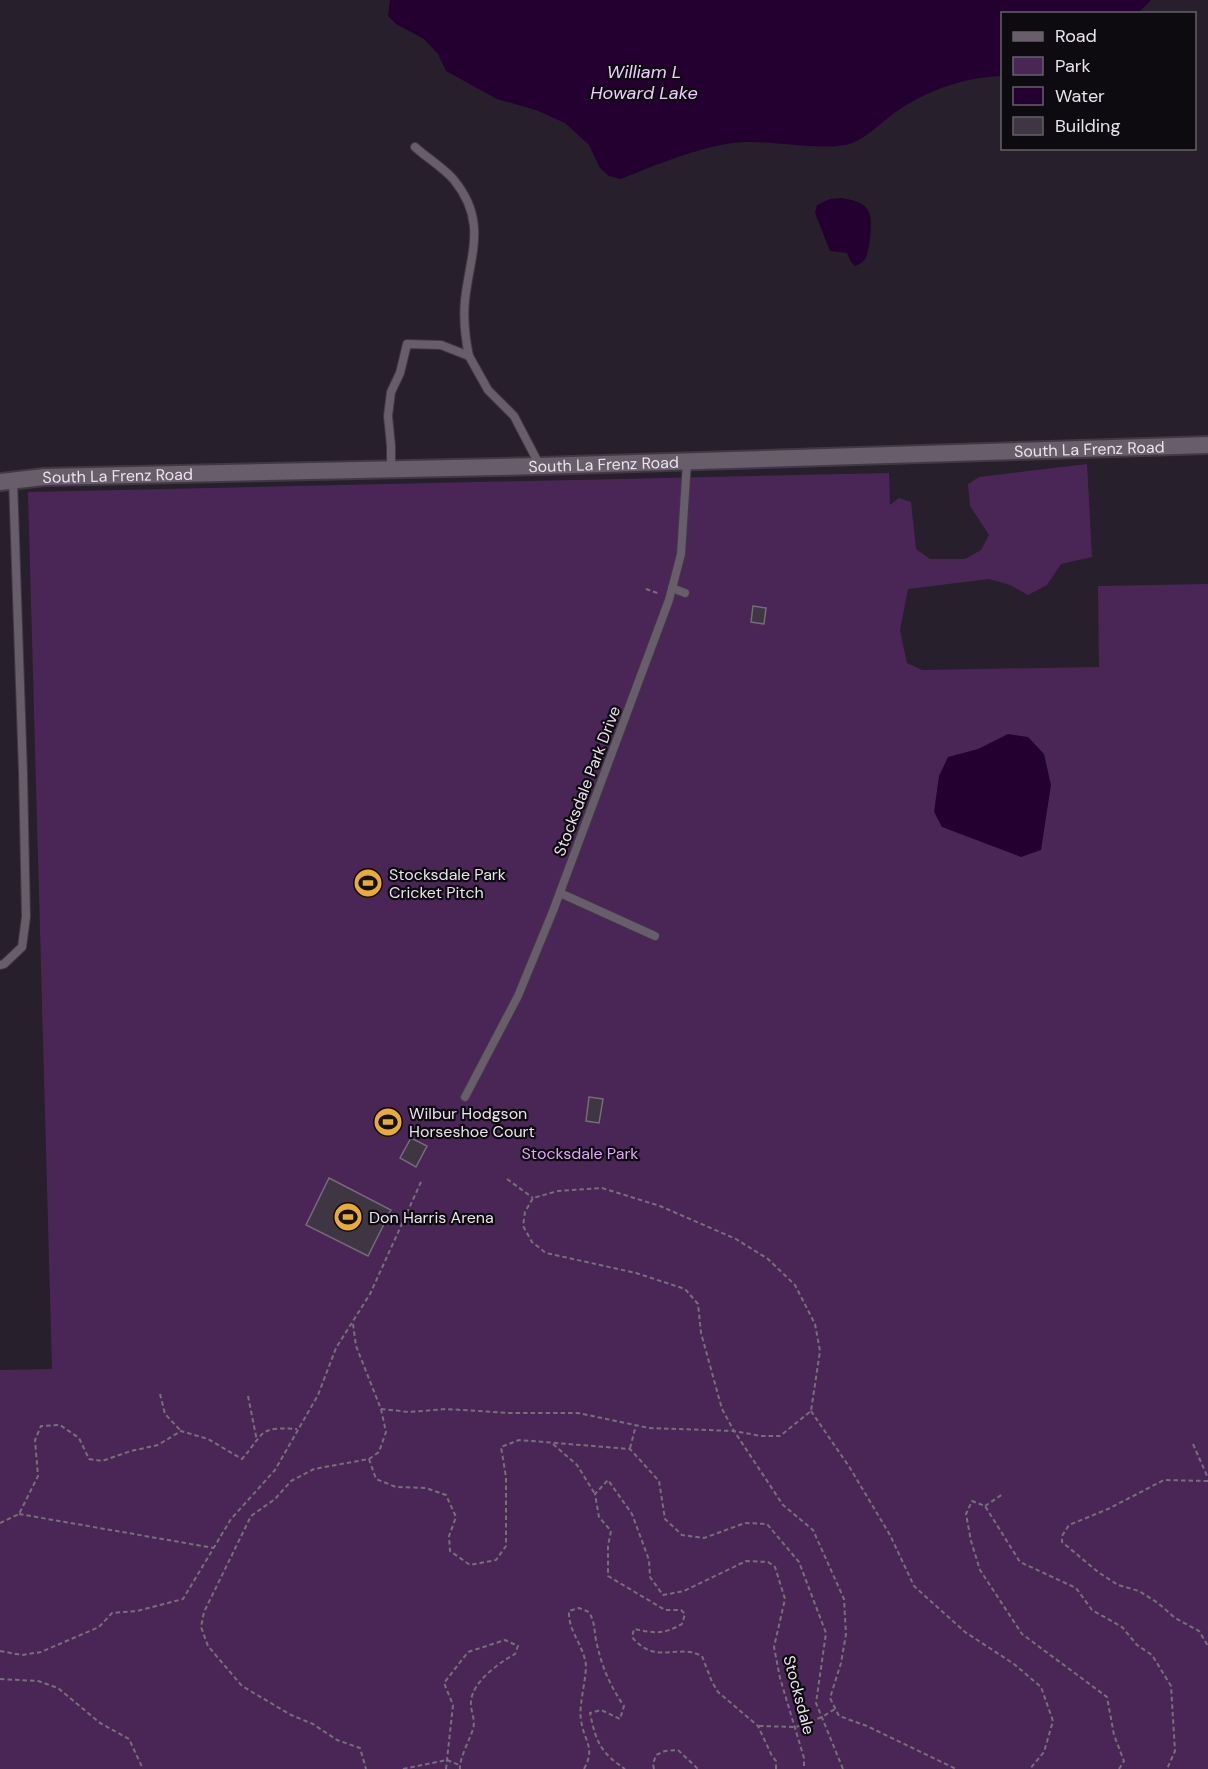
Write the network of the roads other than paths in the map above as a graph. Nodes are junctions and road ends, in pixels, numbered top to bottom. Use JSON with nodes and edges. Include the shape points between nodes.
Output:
{"nodes":[{"id":1,"x":415,"y":147,"type":"dead end"},
{"id":2,"x":469,"y":356,"type":"junction"},
{"id":3,"x":1208,"y":445,"type":"edge"},
{"id":4,"x":687,"y":460,"type":"junction"},
{"id":5,"x":540,"y":466,"type":"junction"},
{"id":6,"x":391,"y":469,"type":"junction"},
{"id":7,"x":6,"y":481,"type":"edge"},
{"id":8,"x":672,"y":588,"type":"junction"},
{"id":9,"x":685,"y":593,"type":"dead end"},
{"id":10,"x":560,"y":893,"type":"junction"},
{"id":11,"x":655,"y":936,"type":"dead end"},
{"id":12,"x":0,"y":964,"type":"edge"},
{"id":13,"x":465,"y":1097,"type":"dead end"}],
"edges":[{"from":1,"to":2,"type":"lane","via":[[453,179],[470,205],[473,258],[465,299],[464,334]]},
{"from":2,"to":5,"type":"lane","via":[[488,390],[514,416]]},
{"from":2,"to":6,"type":"lane","via":[[441,345],[407,344],[391,392]]},
{"from":3,"to":4,"type":"street","name":"South La Frenz Road"},
{"from":4,"to":5,"type":"street","name":"South La Frenz Road"},
{"from":4,"to":8,"type":"lane","name":"Stocksdale Park Drive","via":[[681,554]]},
{"from":5,"to":6,"type":"street","name":"South La Frenz Road"},
{"from":6,"to":7,"type":"street","name":"South La Frenz Road"},
{"from":7,"to":12,"type":"lane","via":[[23,773],[26,917],[22,947]]},
{"from":8,"to":9,"type":"lane"},
{"from":8,"to":10,"type":"lane","name":"Stocksdale Park Drive"},
{"from":10,"to":11,"type":"lane"},
{"from":10,"to":13,"type":"lane","name":"Stocksdale Park Drive","via":[[518,996]]}]}
